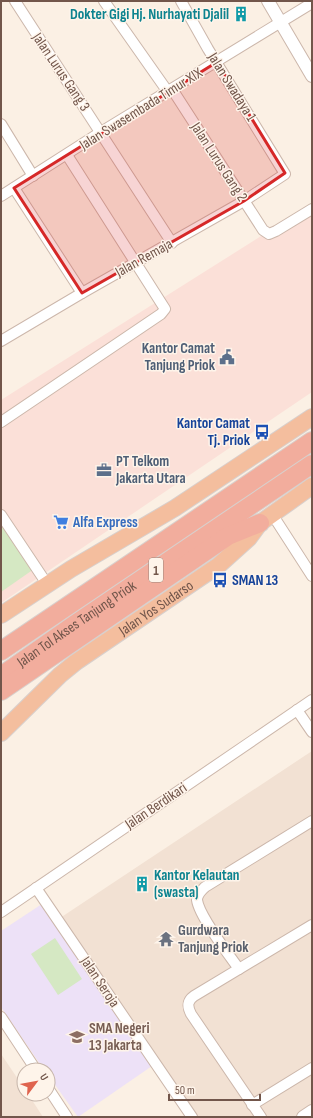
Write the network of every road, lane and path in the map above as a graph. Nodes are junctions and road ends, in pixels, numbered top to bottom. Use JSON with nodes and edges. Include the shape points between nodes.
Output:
{"nodes":[{"id":1,"x":15,"y":1,"type":"edge"},
{"id":2,"x":104,"y":1,"type":"edge"},
{"id":3,"x":181,"y":1,"type":"edge"},
{"id":4,"x":268,"y":1,"type":"edge"},
{"id":5,"x":312,"y":3,"type":"edge"},
{"id":6,"x":280,"y":21,"type":"junction"},
{"id":7,"x":217,"y":62,"type":"junction"},
{"id":8,"x":312,"y":76,"type":"edge"},
{"id":9,"x":170,"y":90,"type":"junction"},
{"id":10,"x":1,"y":124,"type":"edge"},
{"id":11,"x":101,"y":132,"type":"junction"},
{"id":12,"x":67,"y":155,"type":"junction"},
{"id":13,"x":285,"y":173,"type":"joint"},
{"id":14,"x":33,"y":176,"type":"junction"},
{"id":15,"x":14,"y":188,"type":"junction"},
{"id":16,"x":1,"y":196,"type":"edge"},
{"id":17,"x":244,"y":201,"type":"junction"},
{"id":18,"x":312,"y":209,"type":"edge"},
{"id":19,"x":172,"y":243,"type":"junction"},
{"id":20,"x":137,"y":263,"type":"junction"},
{"id":21,"x":82,"y":293,"type":"junction"},
{"id":22,"x":1,"y":341,"type":"edge"},
{"id":23,"x":311,"y":419,"type":"edge"},
{"id":24,"x":1,"y":422,"type":"edge"},
{"id":25,"x":312,"y":441,"type":"edge"},
{"id":26,"x":312,"y":464,"type":"edge"},
{"id":27,"x":312,"y":486,"type":"edge"},
{"id":28,"x":1,"y":515,"type":"edge"},
{"id":29,"x":266,"y":519,"type":"junction"},
{"id":30,"x":312,"y":576,"type":"edge"},
{"id":31,"x":47,"y":584,"type":"junction"},
{"id":32,"x":1,"y":615,"type":"edge"},
{"id":33,"x":1,"y":651,"type":"edge"},
{"id":34,"x":1,"y":676,"type":"edge"},
{"id":35,"x":1,"y":691,"type":"edge"},
{"id":36,"x":312,"y":700,"type":"edge"},
{"id":37,"x":297,"y":710,"type":"junction"},
{"id":38,"x":312,"y":732,"type":"edge"},
{"id":39,"x":1,"y":733,"type":"edge"},
{"id":40,"x":312,"y":821,"type":"edge"},
{"id":41,"x":36,"y":888,"type":"junction"},
{"id":42,"x":1,"y":912,"type":"edge"},
{"id":43,"x":312,"y":925,"type":"edge"},
{"id":44,"x":240,"y":969,"type":"junction"},
{"id":45,"x":1,"y":1017,"type":"edge"},
{"id":46,"x":31,"y":1062,"type":"edge"},
{"id":47,"x":312,"y":1068,"type":"edge"},
{"id":48,"x":56,"y":1100,"type":"edge"},
{"id":49,"x":252,"y":1105,"type":"junction"},
{"id":50,"x":312,"y":1112,"type":"edge"},
{"id":51,"x":67,"y":1117,"type":"edge"},
{"id":52,"x":192,"y":1117,"type":"edge"},
{"id":53,"x":261,"y":1117,"type":"edge"},
{"id":54,"x":303,"y":1117,"type":"edge"}],
"edges":[{"from":1,"to":11,"type":"street","name":"Jalan Lurus Gang 3"},
{"from":2,"to":9,"type":"street","name":"Jalan Lurus Gang 2"},
{"from":3,"to":7,"type":"street","name":"Jalan Swadaya 1"},
{"from":4,"to":6,"type":"street"},
{"from":5,"to":6,"type":"street","name":"Jalan Swasembada Timur XIX"},
{"from":6,"to":7,"type":"street","name":"Jalan Swasembada Timur XIX"},
{"from":6,"to":8,"type":"street"},
{"from":7,"to":9,"type":"street","name":"Jalan Swasembada Timur XIX"},
{"from":7,"to":13,"type":"street","name":"Jalan Swadaya 1"},
{"from":9,"to":11,"type":"street","name":"Jalan Swasembada Timur XIX"},
{"from":9,"to":17,"type":"street","name":"Jalan Lurus Gang 2"},
{"from":10,"to":14,"type":"street"},
{"from":11,"to":12,"type":"street","name":"Jalan Swasembada Timur XIX"},
{"from":11,"to":19,"type":"street","name":"Jalan Lurus Gang 3"},
{"from":12,"to":14,"type":"street","name":"Jalan Swasembada Timur XIX"},
{"from":12,"to":20,"type":"street"},
{"from":13,"to":17,"type":"street","name":"Jalan Remaja"},
{"from":14,"to":15,"type":"street","name":"Jalan Swasembada Timur XIX"},
{"from":15,"to":16,"type":"street","name":"Jalan Swasembada Timur XIX"},
{"from":15,"to":21,"type":"street"},
{"from":17,"to":18,"type":"street","name":"Jalan Lurus Gang 2","via":[[262,230],[269,234]]},
{"from":17,"to":19,"type":"street","name":"Jalan Remaja"},
{"from":19,"to":20,"type":"street","name":"Jalan Remaja"},
{"from":20,"to":21,"type":"street","name":"Jalan Remaja"},
{"from":20,"to":24,"type":"street","via":[[163,304],[164,312]]},
{"from":21,"to":22,"type":"street","name":"Jalan Remaja"},
{"from":23,"to":31,"type":"highway","via":[[181,504]]},
{"from":25,"to":33,"type":"highway","name":"Jalan Tol Akses Tanjung Priok","number":"1"},
{"from":26,"to":34,"type":"highway","name":"Jalan Tol Akses Tanjung Priok","number":"1"},
{"from":27,"to":29,"type":"highway","name":"Jalan Yos Sudarso","number":"1"},
{"from":28,"to":31,"type":"street"},
{"from":29,"to":30,"type":"street"},
{"from":29,"to":35,"type":"highway","via":[[228,536]]},
{"from":29,"to":39,"type":"highway","name":"Jalan Yos Sudarso","number":"1","via":[[218,565],[76,662]]},
{"from":31,"to":32,"type":"highway"},
{"from":36,"to":37,"type":"street","name":"Jalan Berdikari"},
{"from":37,"to":38,"type":"street"},
{"from":37,"to":41,"type":"street","name":"Jalan Berdikari"},
{"from":40,"to":44,"type":"street","via":[[205,887],[198,896],[197,901],[204,916]]},
{"from":41,"to":42,"type":"street","name":"Jalan Berdikari"},
{"from":41,"to":52,"type":"street","name":"Jalan Seroja"},
{"from":43,"to":44,"type":"street"},
{"from":44,"to":49,"type":"street","via":[[194,996],[188,1004],[191,1014]]},
{"from":45,"to":46,"type":"street"},
{"from":47,"to":49,"type":"street"},
{"from":48,"to":51,"type":"street"},
{"from":49,"to":53,"type":"street"},
{"from":50,"to":54,"type":"street"}]}
